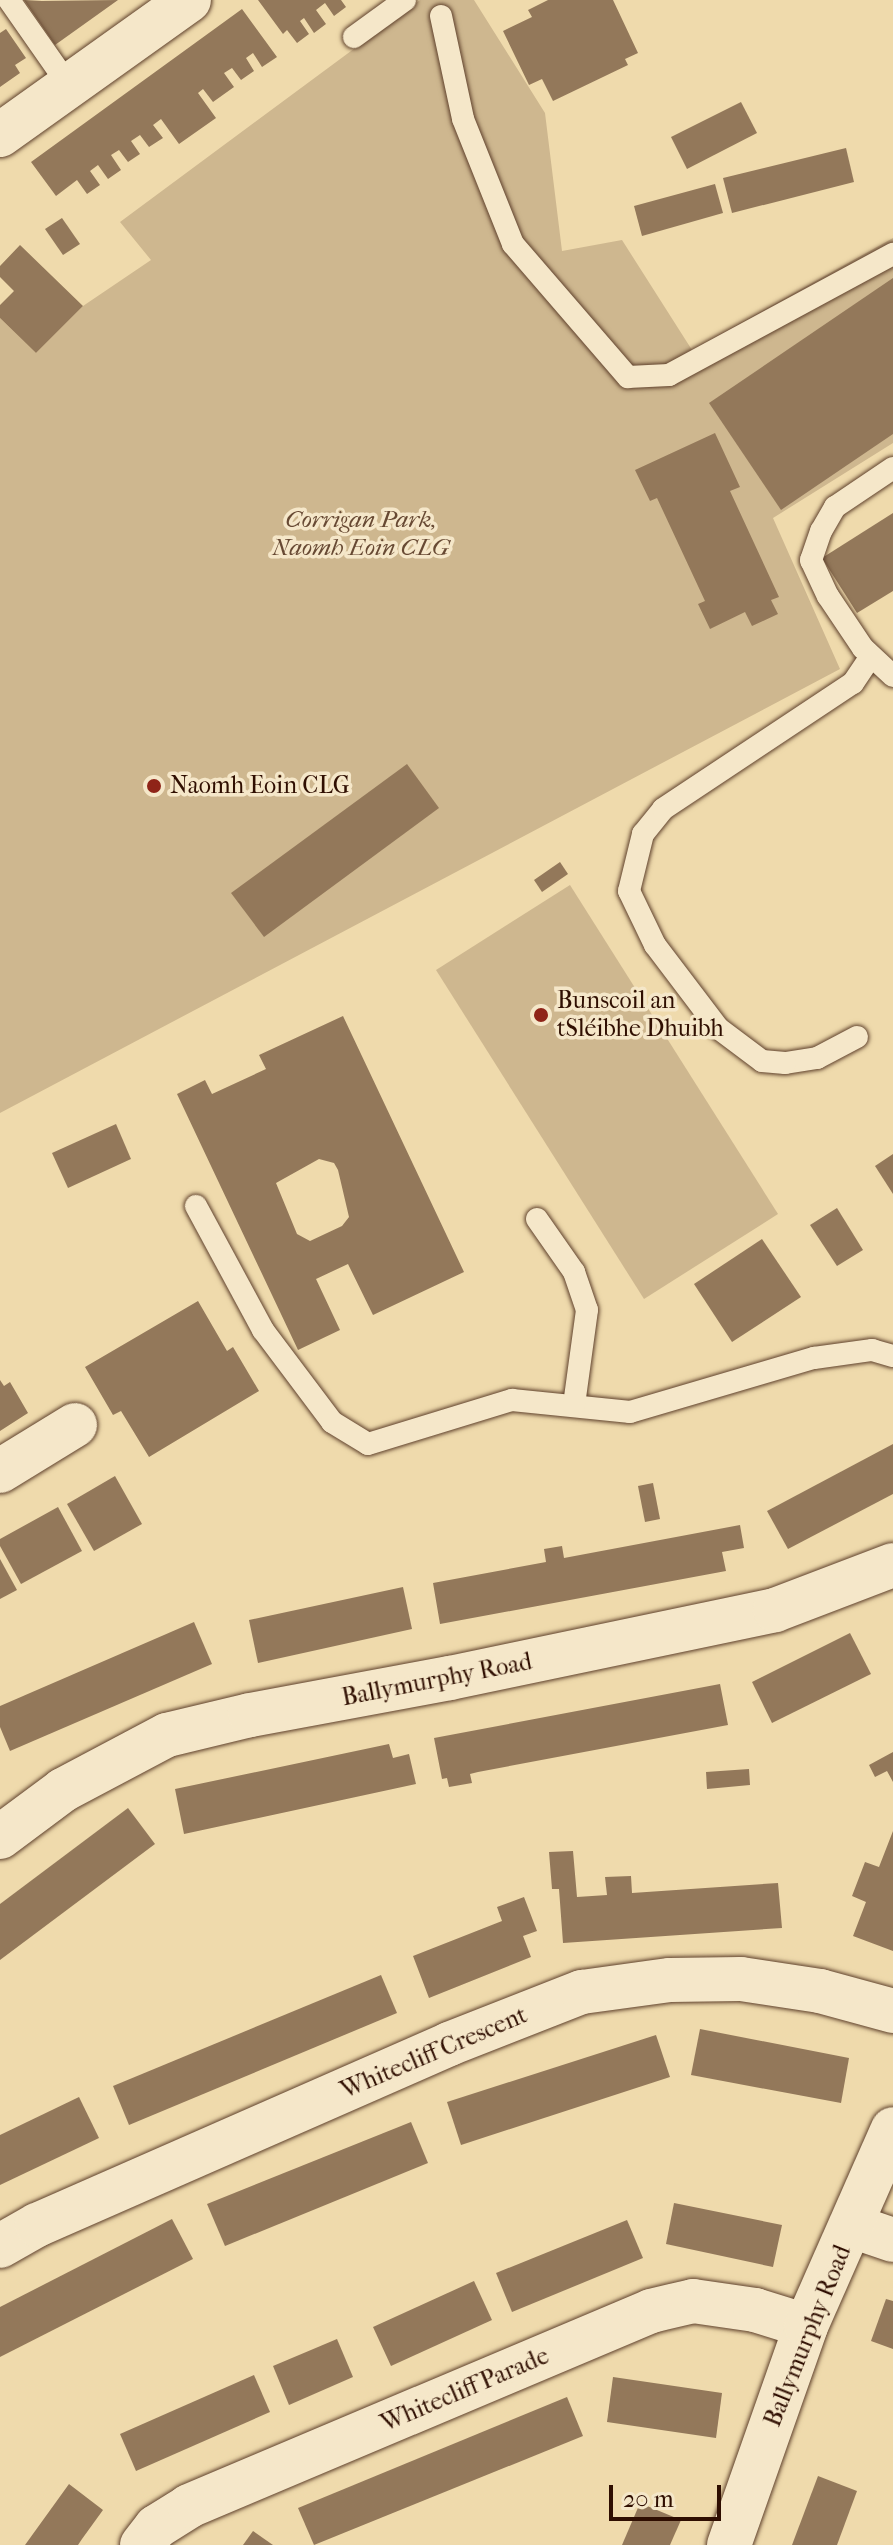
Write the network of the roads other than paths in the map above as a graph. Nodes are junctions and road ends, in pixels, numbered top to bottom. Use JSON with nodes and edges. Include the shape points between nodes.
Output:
{"nodes":[{"id":1,"x":9,"y":0,"type":"edge"},
{"id":2,"x":189,"y":0,"type":"edge"},
{"id":3,"x":405,"y":0,"type":"edge"},
{"id":4,"x":441,"y":16,"type":"dead end"},
{"id":5,"x":354,"y":37,"type":"dead end"},
{"id":6,"x":70,"y":87,"type":"junction"},
{"id":7,"x":0,"y":135,"type":"edge"},
{"id":8,"x":893,"y":254,"type":"edge"},
{"id":9,"x":893,"y":468,"type":"edge"},
{"id":10,"x":871,"y":656,"type":"junction"},
{"id":11,"x":893,"y":676,"type":"edge"},
{"id":12,"x":857,"y":1037,"type":"dead end"},
{"id":13,"x":196,"y":1206,"type":"dead end"},
{"id":14,"x":537,"y":1219,"type":"dead end"},
{"id":15,"x":893,"y":1356,"type":"edge"},
{"id":16,"x":574,"y":1405,"type":"junction"},
{"id":17,"x":75,"y":1425,"type":"dead end"},
{"id":18,"x":0,"y":1471,"type":"edge"},
{"id":19,"x":893,"y":1565,"type":"edge"},
{"id":20,"x":0,"y":1837,"type":"edge"},
{"id":21,"x":893,"y":2011,"type":"edge"},
{"id":22,"x":893,"y":2129,"type":"edge"},
{"id":23,"x":852,"y":2226,"type":"junction"},
{"id":24,"x":893,"y":2240,"type":"edge"},
{"id":25,"x":0,"y":2246,"type":"edge"},
{"id":26,"x":806,"y":2326,"type":"junction"},
{"id":27,"x":142,"y":2545,"type":"edge"},
{"id":28,"x":729,"y":2545,"type":"edge"}],
"edges":[{"from":1,"to":6,"type":"lane"},
{"from":2,"to":6,"type":"street"},
{"from":3,"to":5,"type":"lane"},
{"from":4,"to":8,"type":"lane","via":[[463,119],[513,244],[628,377],[669,375]]},
{"from":6,"to":7,"type":"street"},
{"from":9,"to":10,"type":"lane","via":[[835,507],[811,560],[828,596]]},
{"from":10,"to":11,"type":"lane"},
{"from":10,"to":12,"type":"lane","via":[[853,683],[663,809],[643,834],[629,891],[655,945],[718,1028],[762,1061],[817,1058]]},
{"from":13,"to":16,"type":"lane","via":[[263,1330],[332,1422],[368,1444],[512,1400]]},
{"from":14,"to":16,"type":"lane","via":[[574,1272],[587,1310]]},
{"from":15,"to":16,"type":"lane","via":[[872,1350],[814,1358],[630,1412]]},
{"from":17,"to":18,"type":"street"},
{"from":19,"to":20,"type":"street","name":"Ballymurphy Road","via":[[775,1610],[167,1735],[63,1790]]},
{"from":21,"to":25,"type":"street","name":"Whitecliff Crescent","via":[[820,1991],[741,1979],[670,1980],[582,1992],[449,2044]]},
{"from":22,"to":23,"type":"street","name":"Ballymurphy Road"},
{"from":23,"to":24,"type":"street"},
{"from":23,"to":26,"type":"street","name":"Ballymurphy Road"},
{"from":26,"to":27,"type":"street","name":"Whitecliff Parade","via":[[755,2310],[693,2301],[651,2311],[189,2506],[156,2527]]},
{"from":26,"to":28,"type":"street","name":"Ballymurphy Road"}]}
